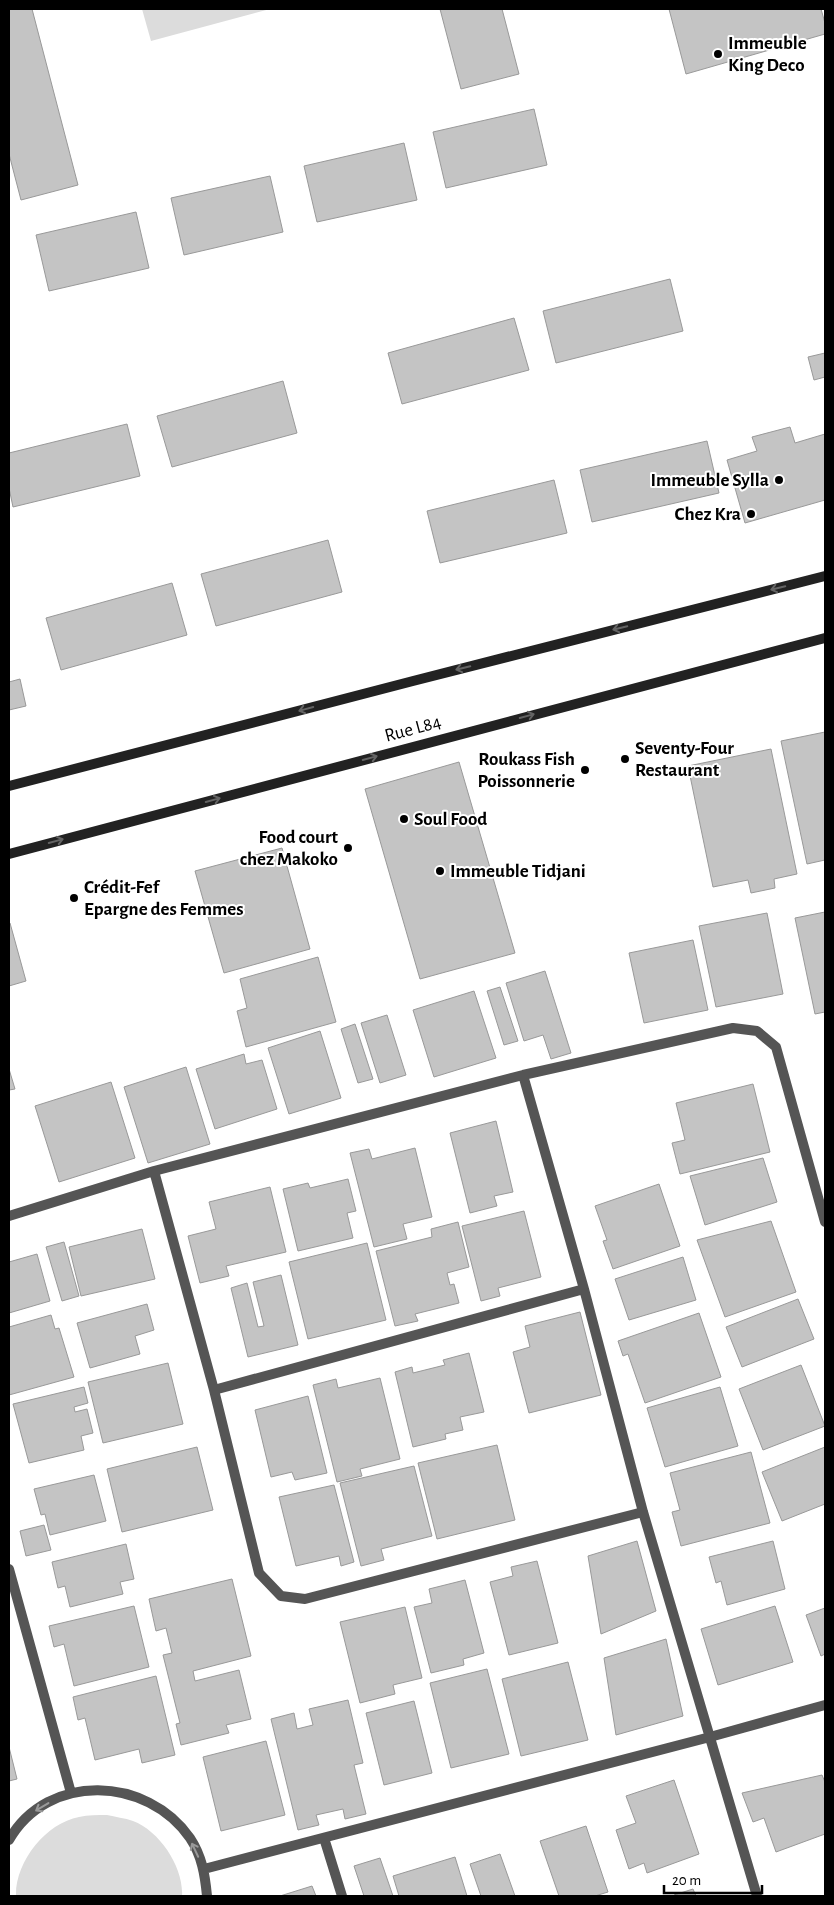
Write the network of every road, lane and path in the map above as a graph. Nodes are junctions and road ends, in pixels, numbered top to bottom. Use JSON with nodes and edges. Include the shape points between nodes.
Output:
{"nodes":[{"id":1,"x":825,"y":576,"type":"edge"},
{"id":2,"x":825,"y":638,"type":"edge"},
{"id":3,"x":9,"y":786,"type":"edge"},
{"id":4,"x":9,"y":854,"type":"edge"},
{"id":5,"x":523,"y":1075,"type":"junction"},
{"id":6,"x":154,"y":1171,"type":"junction"},
{"id":7,"x":9,"y":1216,"type":"edge"},
{"id":8,"x":825,"y":1222,"type":"edge"},
{"id":9,"x":584,"y":1289,"type":"junction"},
{"id":10,"x":214,"y":1390,"type":"junction"},
{"id":11,"x":643,"y":1512,"type":"junction"},
{"id":12,"x":9,"y":1569,"type":"edge"},
{"id":13,"x":825,"y":1705,"type":"edge"},
{"id":14,"x":710,"y":1737,"type":"junction"},
{"id":15,"x":71,"y":1793,"type":"junction"},
{"id":16,"x":324,"y":1838,"type":"junction"},
{"id":17,"x":9,"y":1840,"type":"edge"},
{"id":18,"x":204,"y":1869,"type":"junction"},
{"id":19,"x":206,"y":1896,"type":"edge"},
{"id":20,"x":342,"y":1896,"type":"edge"},
{"id":21,"x":758,"y":1896,"type":"edge"}],
"edges":[{"from":1,"to":3,"type":"main road","one_way":true},
{"from":4,"to":2,"type":"main road","name":"Rue L84","one_way":true},
{"from":5,"to":6,"type":"street"},
{"from":5,"to":8,"type":"street","via":[[734,1028],[757,1032],[776,1047]]},
{"from":5,"to":9,"type":"street"},
{"from":6,"to":7,"type":"street"},
{"from":6,"to":10,"type":"street"},
{"from":9,"to":10,"type":"street"},
{"from":9,"to":11,"type":"street"},
{"from":10,"to":11,"type":"street","via":[[259,1573],[281,1596],[305,1599]]},
{"from":11,"to":14,"type":"street"},
{"from":12,"to":15,"type":"street"},
{"from":13,"to":14,"type":"street"},
{"from":14,"to":16,"type":"street"},
{"from":14,"to":21,"type":"street"},
{"from":15,"to":17,"type":"street","one_way":true,"via":[[40,1807],[15,1829]]},
{"from":18,"to":15,"type":"street","one_way":true,"via":[[190,1839],[167,1813],[138,1796],[105,1789]]},
{"from":16,"to":18,"type":"street"},
{"from":16,"to":20,"type":"street"},
{"from":18,"to":19,"type":"street"}]}
